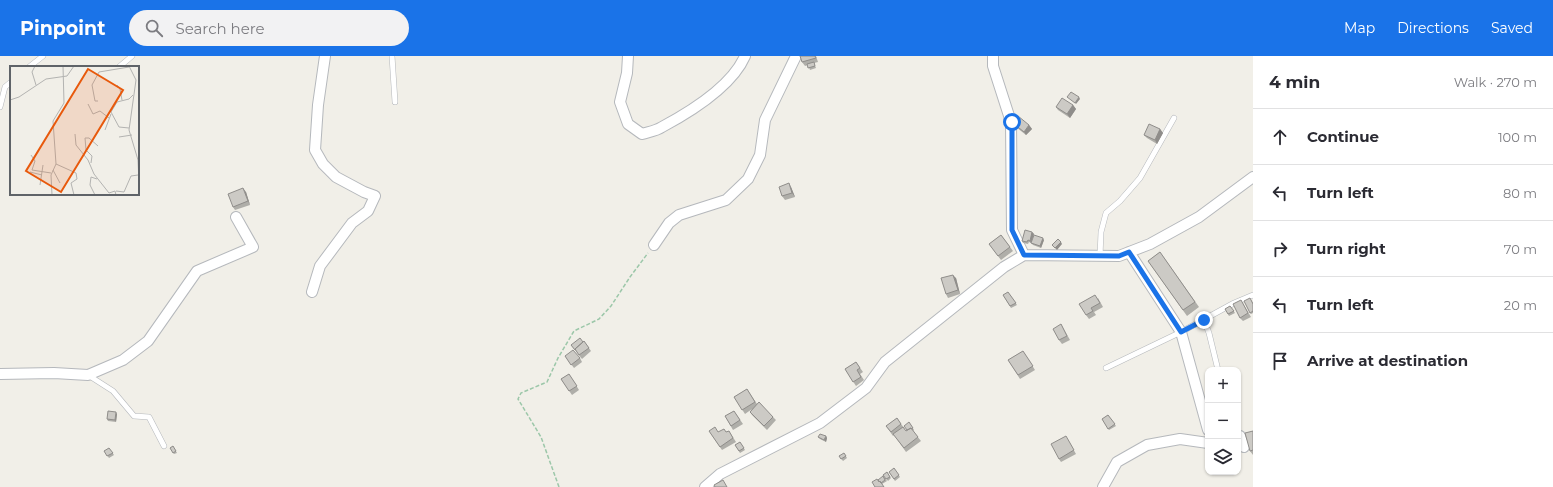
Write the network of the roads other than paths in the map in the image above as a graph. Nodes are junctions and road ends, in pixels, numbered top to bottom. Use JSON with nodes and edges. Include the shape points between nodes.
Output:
{"nodes":[{"id":1,"x":43,"y":56,"type":"edge"},
{"id":2,"x":132,"y":56,"type":"edge"},
{"id":3,"x":325,"y":56,"type":"edge"},
{"id":4,"x":392,"y":56,"type":"edge"},
{"id":5,"x":628,"y":56,"type":"edge"},
{"id":6,"x":745,"y":56,"type":"edge"},
{"id":7,"x":796,"y":56,"type":"edge"},
{"id":8,"x":993,"y":56,"type":"edge"},
{"id":9,"x":30,"y":66,"type":"edge"},
{"id":10,"x":120,"y":66,"type":"edge"},
{"id":11,"x":10,"y":83,"type":"edge"},
{"id":12,"x":395,"y":102,"type":"dead end"},
{"id":13,"x":0,"y":107,"type":"edge"},
{"id":14,"x":1174,"y":118,"type":"dead end"},
{"id":15,"x":1253,"y":177,"type":"edge"},
{"id":16,"x":236,"y":218,"type":"dead end"},
{"id":17,"x":654,"y":245,"type":"road end"},
{"id":18,"x":1129,"y":252,"type":"junction"},
{"id":19,"x":1024,"y":255,"type":"junction"},
{"id":20,"x":1100,"y":256,"type":"junction"},
{"id":21,"x":312,"y":292,"type":"dead end"},
{"id":22,"x":1253,"y":295,"type":"edge"},
{"id":23,"x":1204,"y":320,"type":"junction"},
{"id":24,"x":1181,"y":332,"type":"junction"},
{"id":25,"x":1217,"y":367,"type":"edge"},
{"id":26,"x":1106,"y":368,"type":"dead end"},
{"id":27,"x":0,"y":374,"type":"edge"},
{"id":28,"x":88,"y":375,"type":"junction"},
{"id":29,"x":1205,"y":419,"type":"edge"},
{"id":30,"x":1241,"y":439,"type":"edge"},
{"id":31,"x":1205,"y":443,"type":"edge"},
{"id":32,"x":164,"y":446,"type":"dead end"},
{"id":33,"x":1244,"y":447,"type":"dead end"},
{"id":34,"x":705,"y":487,"type":"edge"},
{"id":35,"x":1103,"y":487,"type":"edge"}],
"edges":[{"from":1,"to":9,"type":"lane"},
{"from":2,"to":10,"type":"lane"},
{"from":3,"to":21,"type":"street","via":[[315,150],[336,178],[375,196],[368,211],[352,223],[320,266]]},
{"from":4,"to":12,"type":"lane"},
{"from":5,"to":6,"type":"street","via":[[620,102],[628,124],[642,134],[661,128],[719,89]]},
{"from":7,"to":17,"type":"street","via":[[765,120],[760,155],[748,179],[726,200],[679,215],[669,223]]},
{"from":8,"to":19,"type":"street","via":[[993,66],[1012,122],[1012,230]]},
{"from":11,"to":13,"type":"lane","via":[[5,87]]},
{"from":14,"to":20,"type":"lane","via":[[1140,178],[1106,213],[1101,232]]},
{"from":15,"to":18,"type":"street","via":[[1199,217],[1150,244]]},
{"from":16,"to":28,"type":"street","via":[[253,247],[197,271],[148,341],[123,360]]},
{"from":18,"to":20,"type":"street","via":[[1119,256]]},
{"from":18,"to":24,"type":"street"},
{"from":19,"to":20,"type":"street"},
{"from":19,"to":34,"type":"street","via":[[1004,267],[885,362],[866,388],[820,423],[720,474]]},
{"from":22,"to":23,"type":"lane","via":[[1234,302]]},
{"from":23,"to":24,"type":"lane"},
{"from":23,"to":25,"type":"lane"},
{"from":24,"to":26,"type":"lane"},
{"from":24,"to":29,"type":"street"},
{"from":27,"to":28,"type":"street"},
{"from":28,"to":32,"type":"lane","via":[[113,391],[134,416],[149,417]]},
{"from":30,"to":33,"type":"street"},
{"from":31,"to":35,"type":"street","via":[[1180,439],[1147,444],[1117,462]]}]}
